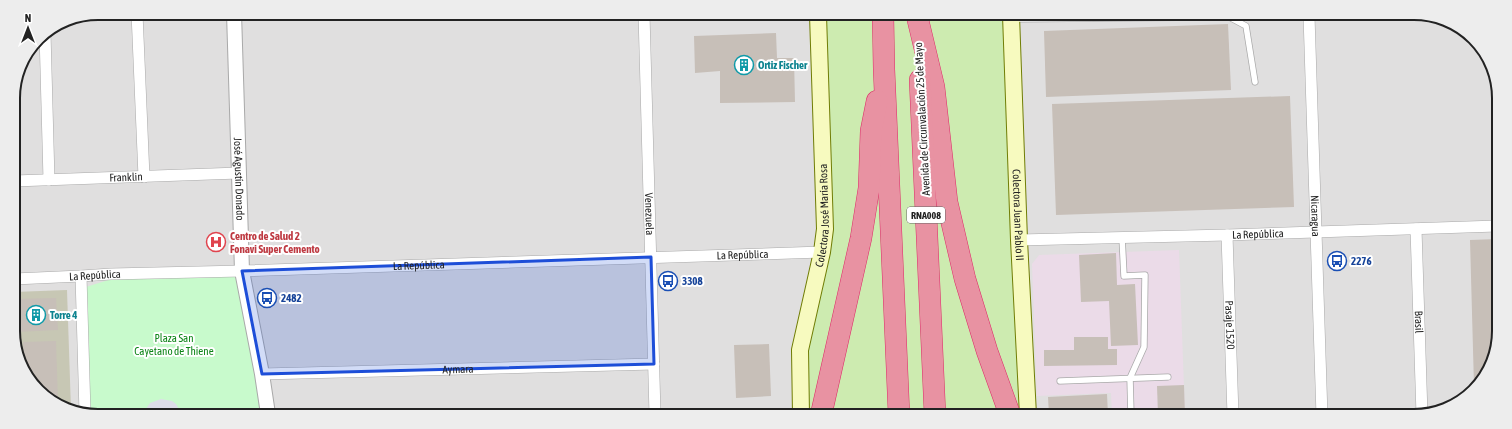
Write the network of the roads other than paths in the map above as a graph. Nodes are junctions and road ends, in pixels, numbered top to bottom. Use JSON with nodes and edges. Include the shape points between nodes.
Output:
{"nodes":[{"id":1,"x":137,"y":20,"type":"edge"},
{"id":2,"x":234,"y":20,"type":"edge"},
{"id":3,"x":644,"y":20,"type":"edge"},
{"id":4,"x":818,"y":20,"type":"edge"},
{"id":5,"x":883,"y":20,"type":"edge"},
{"id":6,"x":918,"y":20,"type":"edge"},
{"id":7,"x":919,"y":20,"type":"edge"},
{"id":8,"x":1011,"y":20,"type":"edge"},
{"id":9,"x":1235,"y":20,"type":"edge"},
{"id":10,"x":1309,"y":20,"type":"edge"},
{"id":11,"x":45,"y":48,"type":"edge"},
{"id":12,"x":884,"y":70,"type":"junction"},
{"id":13,"x":1255,"y":82,"type":"dead end"},
{"id":14,"x":239,"y":173,"type":"junction"},
{"id":15,"x":144,"y":177,"type":"junction"},
{"id":16,"x":49,"y":180,"type":"junction"},
{"id":17,"x":20,"y":182,"type":"edge"},
{"id":18,"x":1492,"y":226,"type":"edge"},
{"id":19,"x":1416,"y":229,"type":"junction"},
{"id":20,"x":1316,"y":232,"type":"junction"},
{"id":21,"x":1227,"y":235,"type":"junction"},
{"id":22,"x":1122,"y":237,"type":"junction"},
{"id":23,"x":1019,"y":240,"type":"junction"},
{"id":24,"x":822,"y":252,"type":"junction"},
{"id":25,"x":651,"y":257,"type":"junction"},
{"id":26,"x":242,"y":271,"type":"junction"},
{"id":27,"x":82,"y":276,"type":"junction"},
{"id":28,"x":20,"y":279,"type":"edge"},
{"id":29,"x":654,"y":364,"type":"junction"},
{"id":30,"x":262,"y":374,"type":"junction"},
{"id":31,"x":1168,"y":377,"type":"dead end"},
{"id":32,"x":1130,"y":378,"type":"junction"},
{"id":33,"x":1060,"y":381,"type":"dead end"},
{"id":34,"x":85,"y":407,"type":"edge"},
{"id":35,"x":1422,"y":408,"type":"edge"},
{"id":36,"x":267,"y":409,"type":"edge"},
{"id":37,"x":655,"y":409,"type":"edge"},
{"id":38,"x":801,"y":409,"type":"edge"},
{"id":39,"x":822,"y":409,"type":"edge"},
{"id":40,"x":899,"y":409,"type":"edge"},
{"id":41,"x":935,"y":409,"type":"edge"},
{"id":42,"x":1008,"y":409,"type":"edge"},
{"id":43,"x":1028,"y":409,"type":"edge"},
{"id":44,"x":1131,"y":409,"type":"edge"},
{"id":45,"x":1233,"y":409,"type":"edge"},
{"id":46,"x":1322,"y":409,"type":"edge"}],
"edges":[{"from":1,"to":15,"type":"street"},
{"from":2,"to":14,"type":"street","name":"José Agustín Donado"},
{"from":3,"to":25,"type":"street","name":"Venezuela"},
{"from":4,"to":24,"type":"main road","name":"Colectora José María Rosa","via":[[825,229]]},
{"from":5,"to":12,"type":"highway","number":"RNA008"},
{"from":6,"to":41,"type":"highway","name":"Avenida de Circunvalación 25 de Mayo","number":"RNA008"},
{"from":7,"to":42,"type":"highway","via":[[934,87],[947,202],[961,264],[987,351]]},
{"from":8,"to":23,"type":"main road","name":"Colectora Juan Pablo II"},
{"from":9,"to":13,"type":"lane","via":[[1246,26]]},
{"from":10,"to":20,"type":"street","name":"Nicaragua"},
{"from":11,"to":16,"type":"street"},
{"from":12,"to":39,"type":"highway","via":[[871,131],[869,188],[861,238]]},
{"from":12,"to":40,"type":"highway","number":"RNA008"},
{"from":14,"to":15,"type":"street","name":"Franklin"},
{"from":14,"to":26,"type":"street","name":"José Agustín Donado"},
{"from":15,"to":16,"type":"street","name":"Franklin"},
{"from":16,"to":17,"type":"street","name":"Franklin"},
{"from":18,"to":19,"type":"street","name":"La República"},
{"from":19,"to":20,"type":"street","name":"La República"},
{"from":19,"to":35,"type":"street","name":"Brasil"},
{"from":20,"to":21,"type":"street","name":"La República"},
{"from":20,"to":46,"type":"street","name":"Nicaragua"},
{"from":21,"to":22,"type":"street","name":"La República"},
{"from":21,"to":45,"type":"street","name":"Pasaje 1520"},
{"from":22,"to":23,"type":"street","name":"La República"},
{"from":22,"to":32,"type":"lane","via":[[1124,276],[1145,276],[1144,347]]},
{"from":23,"to":43,"type":"main road","name":"Colectora Juan Pablo II"},
{"from":24,"to":25,"type":"street","name":"La República"},
{"from":24,"to":38,"type":"main road","name":"Colectora José María Rosa","via":[[800,350]]},
{"from":25,"to":26,"type":"street","name":"La República"},
{"from":25,"to":29,"type":"street","name":"Venezuela"},
{"from":26,"to":27,"type":"street","name":"La República"},
{"from":26,"to":30,"type":"street","name":"José Agustín Donado"},
{"from":27,"to":28,"type":"street","name":"La República"},
{"from":27,"to":34,"type":"street"},
{"from":29,"to":30,"type":"street","name":"Aymara"},
{"from":29,"to":37,"type":"street","name":"Venezuela"},
{"from":30,"to":36,"type":"street","name":"José Agustín Donado"},
{"from":31,"to":32,"type":"lane"},
{"from":32,"to":33,"type":"lane"},
{"from":32,"to":44,"type":"lane"}]}
